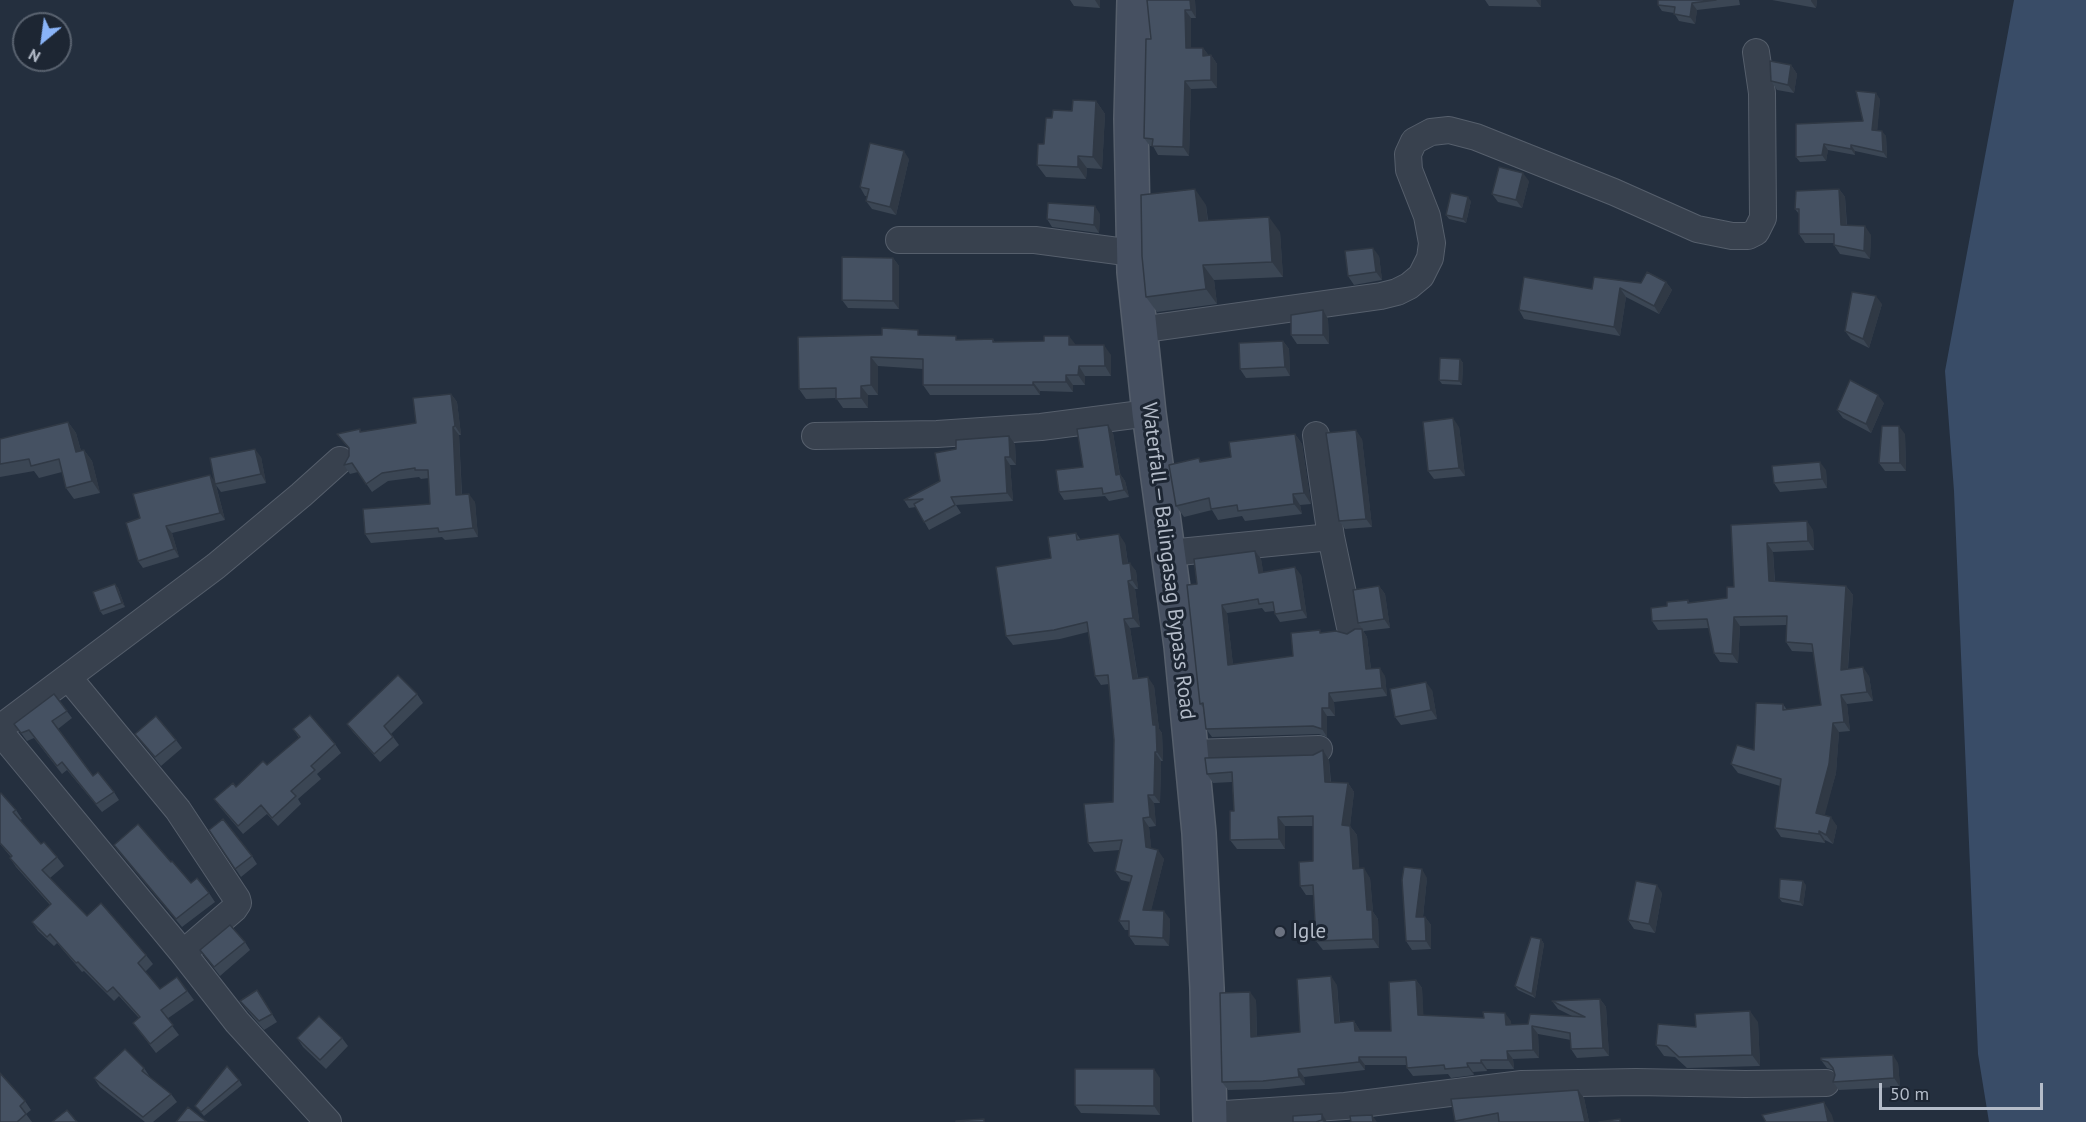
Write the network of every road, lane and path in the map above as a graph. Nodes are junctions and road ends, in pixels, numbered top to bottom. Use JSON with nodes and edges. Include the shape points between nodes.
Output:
{"nodes":[{"id":1,"x":1134,"y":0,"type":"edge"},
{"id":2,"x":1756,"y":52,"type":"dead end"},
{"id":3,"x":899,"y":240,"type":"dead end"},
{"id":4,"x":1133,"y":253,"type":"junction"},
{"id":5,"x":1139,"y":330,"type":"junction"},
{"id":6,"x":1149,"y":413,"type":"junction"},
{"id":7,"x":1316,"y":435,"type":"dead end"},
{"id":8,"x":815,"y":436,"type":"dead end"},
{"id":9,"x":340,"y":459,"type":"dead end"},
{"id":10,"x":1331,"y":537,"type":"junction"},
{"id":11,"x":1169,"y":553,"type":"junction"},
{"id":12,"x":1350,"y":627,"type":"dead end"},
{"id":13,"x":68,"y":677,"type":"junction"},
{"id":14,"x":0,"y":728,"type":"edge"},
{"id":15,"x":0,"y":732,"type":"edge"},
{"id":16,"x":1318,"y":749,"type":"dead end"},
{"id":17,"x":1192,"y":753,"type":"junction"},
{"id":18,"x":183,"y":952,"type":"junction"},
{"id":19,"x":1826,"y":1083,"type":"dead end"},
{"id":20,"x":1346,"y":1114,"type":"edge"},
{"id":21,"x":1210,"y":1119,"type":"edge"},
{"id":22,"x":328,"y":1122,"type":"edge"}],
"edges":[{"from":1,"to":4,"type":"main road","name":"Waterfall ‒ Balingasag Bypass Road"},
{"from":2,"to":5,"type":"street","via":[[1762,93],[1763,218],[1756,232],[1749,236],[1697,229],[1476,137],[1449,130],[1431,132],[1414,141],[1408,154],[1409,170],[1427,216],[1432,243],[1421,276],[1409,286],[1381,296]]},
{"from":3,"to":4,"type":"street","via":[[1035,240]]},
{"from":4,"to":5,"type":"main road","name":"Waterfall ‒ Balingasag Bypass Road"},
{"from":5,"to":6,"type":"main road","name":"Waterfall ‒ Balingasag Bypass Road"},
{"from":6,"to":8,"type":"street","via":[[1041,428]]},
{"from":6,"to":11,"type":"main road","name":"Waterfall ‒ Balingasag Bypass Road"},
{"from":7,"to":10,"type":"street"},
{"from":9,"to":13,"type":"street","via":[[216,566]]},
{"from":10,"to":11,"type":"street"},
{"from":10,"to":12,"type":"street"},
{"from":11,"to":17,"type":"main road","name":"Waterfall ‒ Balingasag Bypass Road"},
{"from":13,"to":14,"type":"street"},
{"from":13,"to":18,"type":"street","via":[[178,810],[237,899],[234,909]]},
{"from":15,"to":18,"type":"street"},
{"from":16,"to":17,"type":"street"},
{"from":17,"to":21,"type":"main road","name":"Waterfall ‒ Balingasag Bypass Road","via":[[1207,988]]},
{"from":18,"to":22,"type":"street","via":[[237,1022]]},
{"from":19,"to":20,"type":"street","via":[[1522,1084]]},
{"from":20,"to":21,"type":"street"}]}
